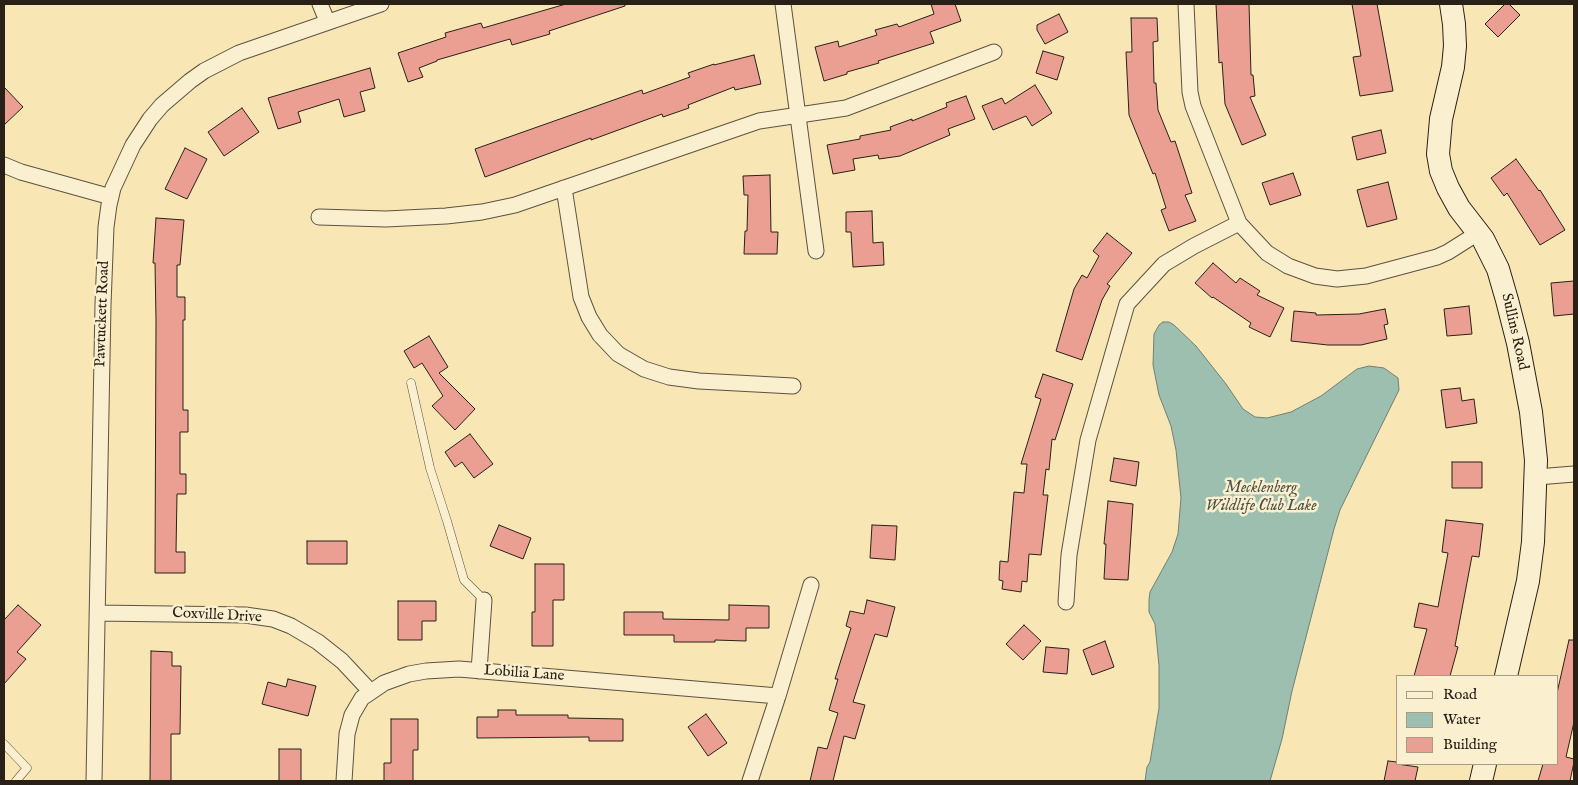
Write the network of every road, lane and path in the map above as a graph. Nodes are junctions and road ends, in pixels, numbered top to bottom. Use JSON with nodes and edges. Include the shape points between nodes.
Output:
{"nodes":[{"id":1,"x":320,"y":4,"type":"edge"},
{"id":2,"x":382,"y":4,"type":"edge"},
{"id":3,"x":1186,"y":4,"type":"edge"},
{"id":4,"x":1451,"y":4,"type":"edge"},
{"id":5,"x":784,"y":6,"type":"edge"},
{"id":6,"x":328,"y":21,"type":"junction"},
{"id":7,"x":994,"y":52,"type":"dead end"},
{"id":8,"x":798,"y":115,"type":"junction"},
{"id":9,"x":4,"y":166,"type":"edge"},
{"id":10,"x":564,"y":188,"type":"junction"},
{"id":11,"x":111,"y":197,"type":"junction"},
{"id":12,"x":319,"y":217,"type":"dead end"},
{"id":13,"x":1239,"y":223,"type":"junction"},
{"id":14,"x":1478,"y":233,"type":"junction"},
{"id":15,"x":816,"y":251,"type":"dead end"},
{"id":16,"x":412,"y":383,"type":"dead end"},
{"id":17,"x":793,"y":386,"type":"dead end"},
{"id":18,"x":1574,"y":474,"type":"edge"},
{"id":19,"x":1537,"y":477,"type":"junction"},
{"id":20,"x":811,"y":585,"type":"dead end"},
{"id":21,"x":484,"y":600,"type":"joint"},
{"id":22,"x":1066,"y":602,"type":"dead end"},
{"id":23,"x":97,"y":613,"type":"junction"},
{"id":24,"x":479,"y":671,"type":"junction"},
{"id":25,"x":1506,"y":675,"type":"edge"},
{"id":26,"x":371,"y":692,"type":"junction"},
{"id":27,"x":778,"y":696,"type":"junction"},
{"id":28,"x":4,"y":744,"type":"edge"},
{"id":29,"x":1485,"y":765,"type":"edge"},
{"id":30,"x":16,"y":781,"type":"edge"},
{"id":31,"x":94,"y":781,"type":"edge"},
{"id":32,"x":344,"y":781,"type":"edge"},
{"id":33,"x":750,"y":781,"type":"edge"},
{"id":34,"x":1480,"y":781,"type":"edge"}],
"edges":[{"from":1,"to":6,"type":"street"},
{"from":2,"to":6,"type":"street","name":"Pawtuckett Road"},
{"from":3,"to":13,"type":"street","via":[[1193,106]]},
{"from":4,"to":14,"type":"street","name":"Sullins Road","via":[[1455,46],[1438,154],[1448,188]]},
{"from":5,"to":8,"type":"street"},
{"from":6,"to":11,"type":"street","name":"Pawtuckett Road","via":[[239,53],[190,81],[150,119],[133,145]]},
{"from":7,"to":8,"type":"street","via":[[846,108]]},
{"from":8,"to":10,"type":"street","via":[[735,128]]},
{"from":8,"to":15,"type":"street"},
{"from":9,"to":11,"type":"street"},
{"from":10,"to":12,"type":"street","via":[[482,212],[386,219]]},
{"from":10,"to":17,"type":"street","via":[[581,297],[600,335],[618,354],[644,369],[669,377]]},
{"from":11,"to":23,"type":"street","name":"Pawtuckett Road","via":[[106,227],[103,305]]},
{"from":13,"to":14,"type":"street","via":[[1267,253],[1288,266],[1314,276],[1338,279],[1366,276],[1436,257]]},
{"from":13,"to":22,"type":"street","via":[[1164,264],[1128,304],[1088,440],[1069,555]]},
{"from":14,"to":19,"type":"street","name":"Sullins Road","via":[[1498,269],[1508,300],[1531,412]]},
{"from":16,"to":21,"type":"lane","via":[[430,468],[464,580]]},
{"from":18,"to":19,"type":"street"},
{"from":19,"to":25,"type":"street","name":"Sullins Road","via":[[1528,581]]},
{"from":20,"to":27,"type":"street"},
{"from":21,"to":24,"type":"street"},
{"from":23,"to":26,"type":"street","name":"Coxville Drive","via":[[245,615],[273,619],[318,642],[342,661]]},
{"from":23,"to":31,"type":"street","name":"Pawtuckett Road"},
{"from":24,"to":26,"type":"street","name":"Lobilia Lane","via":[[459,669],[409,674],[384,683]]},
{"from":24,"to":27,"type":"street","name":"Lobilia Lane"},
{"from":26,"to":32,"type":"street","name":"Lobilia Lane","via":[[362,698],[352,714],[347,734]]},
{"from":27,"to":33,"type":"street"},
{"from":28,"to":30,"type":"lane","via":[[27,768]]},
{"from":29,"to":34,"type":"street"}]}
